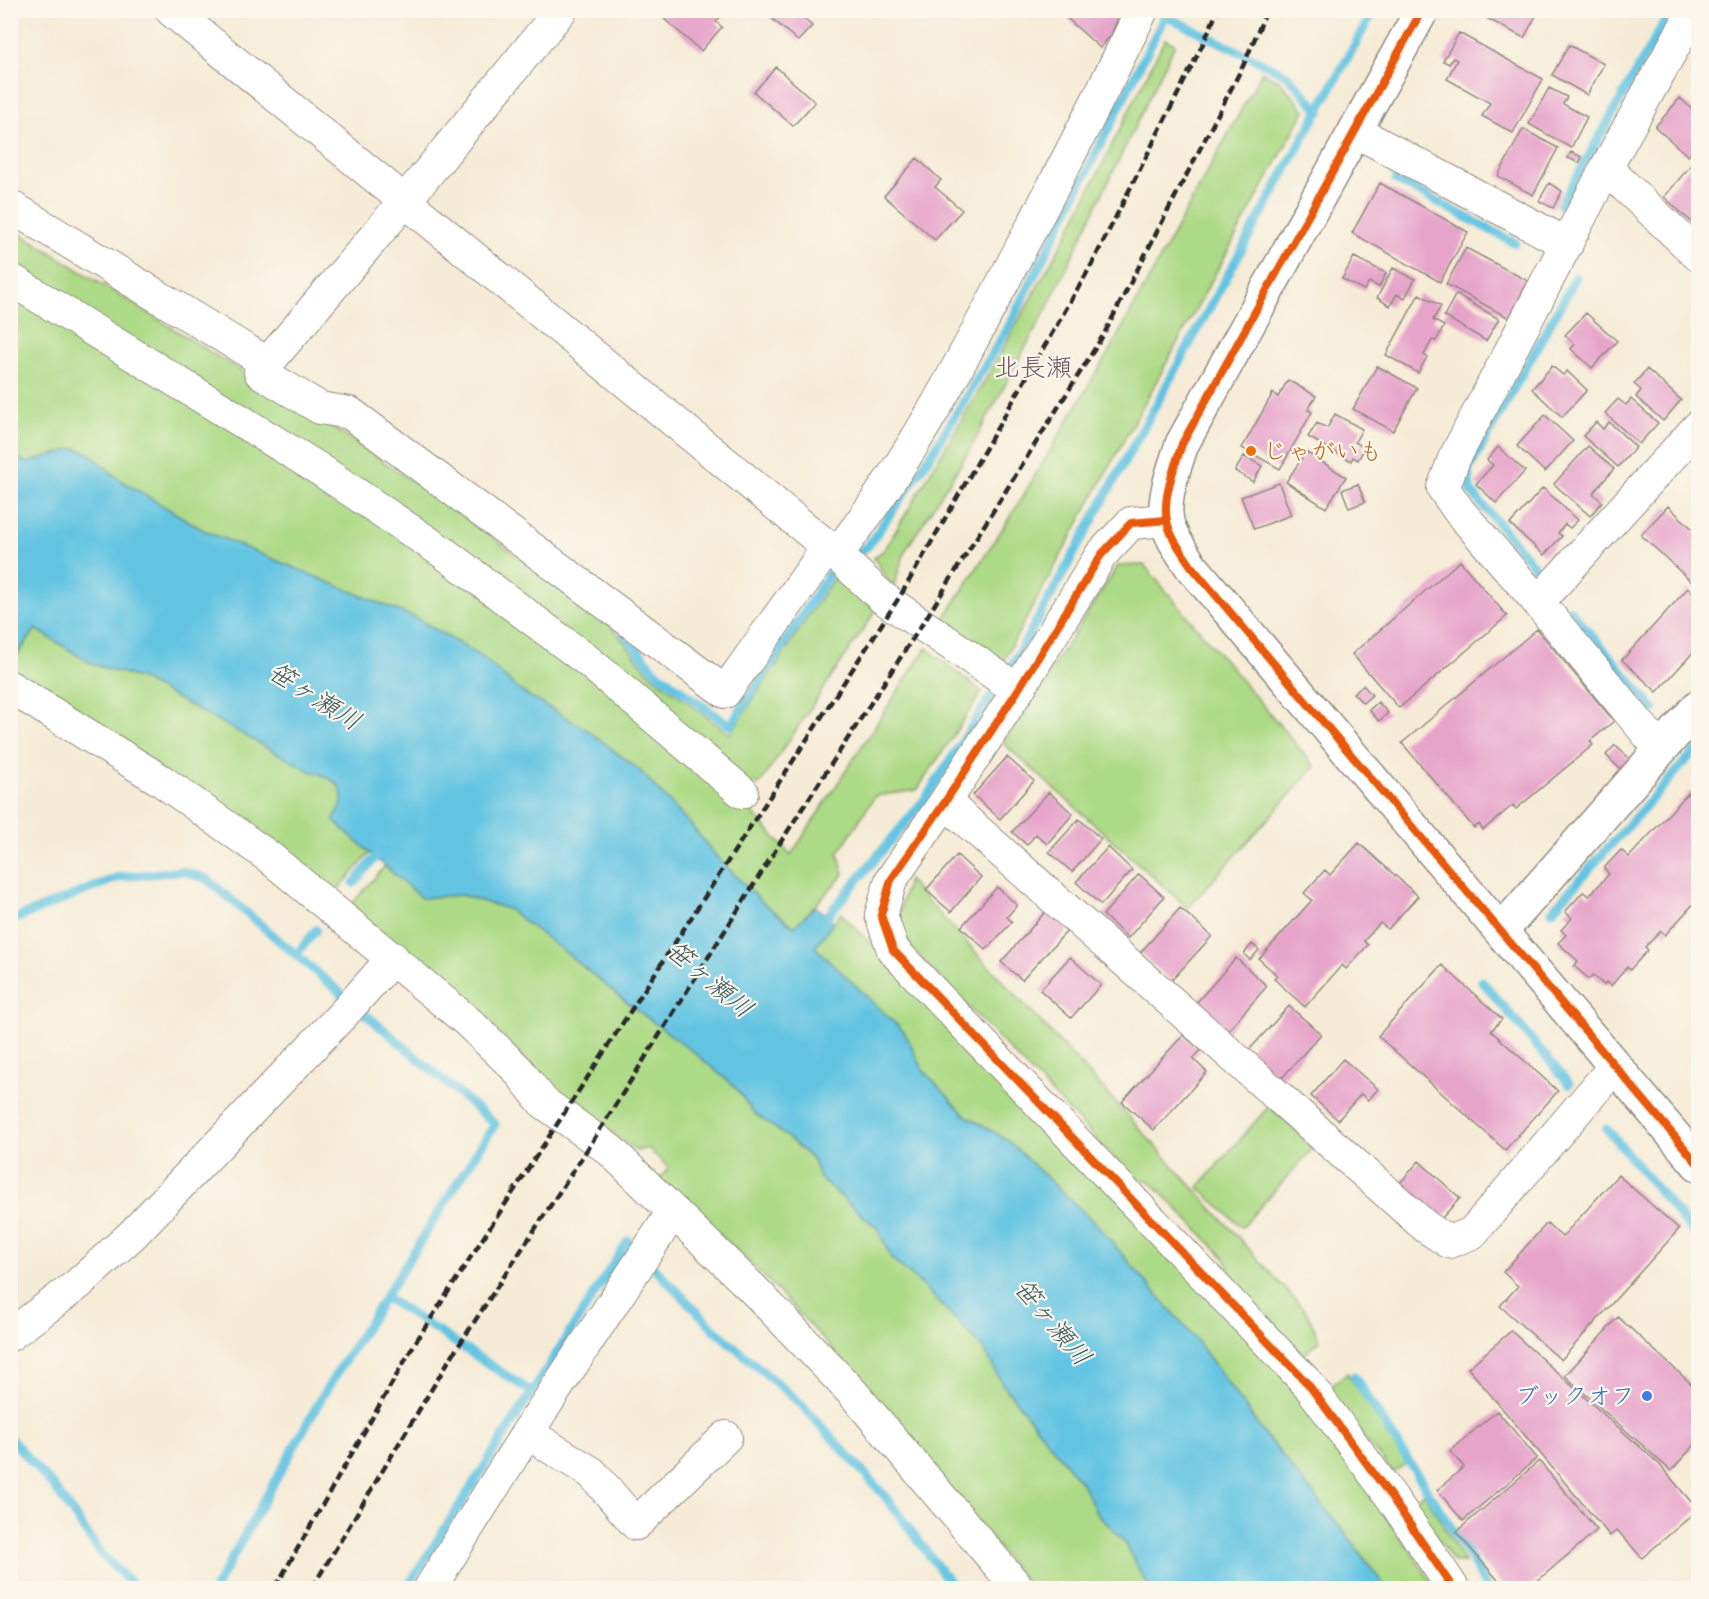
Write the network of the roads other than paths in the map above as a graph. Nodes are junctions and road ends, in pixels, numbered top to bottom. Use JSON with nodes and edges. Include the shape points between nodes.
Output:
{"nodes":[{"id":1,"x":171,"y":10,"type":"edge"},
{"id":2,"x":561,"y":10,"type":"edge"},
{"id":3,"x":1142,"y":10,"type":"edge"},
{"id":4,"x":1422,"y":10,"type":"edge"},
{"id":5,"x":1694,"y":10,"type":"edge"},
{"id":6,"x":1355,"y":131,"type":"junction"},
{"id":7,"x":1606,"y":168,"type":"junction"},
{"id":8,"x":404,"y":202,"type":"junction"},
{"id":9,"x":10,"y":206,"type":"edge"},
{"id":10,"x":1567,"y":244,"type":"junction"},
{"id":11,"x":1698,"y":255,"type":"edge"},
{"id":12,"x":10,"y":279,"type":"edge"},
{"id":13,"x":267,"y":363,"type":"junction"},
{"id":14,"x":1698,"y":427,"type":"edge"},
{"id":15,"x":1167,"y":520,"type":"junction"},
{"id":16,"x":838,"y":557,"type":"junction"},
{"id":17,"x":1538,"y":602,"type":"junction"},
{"id":18,"x":1008,"y":684,"type":"junction"},
{"id":19,"x":10,"y":687,"type":"edge"},
{"id":20,"x":1698,"y":707,"type":"edge"},
{"id":21,"x":1660,"y":749,"type":"junction"},
{"id":22,"x":742,"y":792,"type":"dead end"},
{"id":23,"x":945,"y":802,"type":"junction"},
{"id":24,"x":1502,"y":931,"type":"junction"},
{"id":25,"x":393,"y":958,"type":"junction"},
{"id":26,"x":1615,"y":1066,"type":"junction"},
{"id":27,"x":1698,"y":1164,"type":"edge"},
{"id":28,"x":674,"y":1212,"type":"junction"},
{"id":29,"x":10,"y":1335,"type":"edge"},
{"id":30,"x":527,"y":1433,"type":"junction"},
{"id":31,"x":726,"y":1437,"type":"dead end"},
{"id":32,"x":430,"y":1588,"type":"edge"},
{"id":33,"x":1018,"y":1588,"type":"edge"},
{"id":34,"x":1453,"y":1588,"type":"edge"}],
"edges":[{"from":1,"to":8,"type":"street"},
{"from":2,"to":8,"type":"street"},
{"from":3,"to":16,"type":"street","via":[[954,376]]},
{"from":4,"to":6,"type":"street"},
{"from":5,"to":7,"type":"street"},
{"from":6,"to":10,"type":"street"},
{"from":6,"to":15,"type":"street","via":[[1182,444],[1168,487]]},
{"from":7,"to":10,"type":"street"},
{"from":7,"to":11,"type":"street"},
{"from":8,"to":13,"type":"street"},
{"from":8,"to":16,"type":"street"},
{"from":9,"to":13,"type":"street"},
{"from":10,"to":17,"type":"street","via":[[1454,459],[1443,488]]},
{"from":12,"to":22,"type":"street","via":[[318,469],[444,553],[588,661]]},
{"from":13,"to":16,"type":"street","via":[[260,372],[320,408],[350,413],[725,692]]},
{"from":14,"to":17,"type":"street"},
{"from":15,"to":18,"type":"street","via":[[1131,523],[1101,555]]},
{"from":15,"to":24,"type":"street","via":[[1191,566]]},
{"from":16,"to":18,"type":"street","via":[[883,598]]},
{"from":17,"to":21,"type":"street"},
{"from":18,"to":23,"type":"street"},
{"from":19,"to":25,"type":"street","via":[[162,781],[269,857]]},
{"from":20,"to":21,"type":"street"},
{"from":21,"to":24,"type":"street"},
{"from":23,"to":26,"type":"street","via":[[1426,1227],[1449,1242],[1472,1233]]},
{"from":23,"to":34,"type":"street","via":[[891,880],[881,915],[893,950],[1308,1384]]},
{"from":24,"to":26,"type":"street"},
{"from":25,"to":28,"type":"street","via":[[467,1021],[517,1069],[543,1102],[610,1150]]},
{"from":25,"to":29,"type":"street","via":[[133,1234],[77,1285]]},
{"from":26,"to":27,"type":"street"},
{"from":28,"to":30,"type":"street"},
{"from":28,"to":33,"type":"street","via":[[852,1392]]},
{"from":30,"to":31,"type":"street","via":[[592,1473],[636,1524]]},
{"from":30,"to":32,"type":"street"}]}
